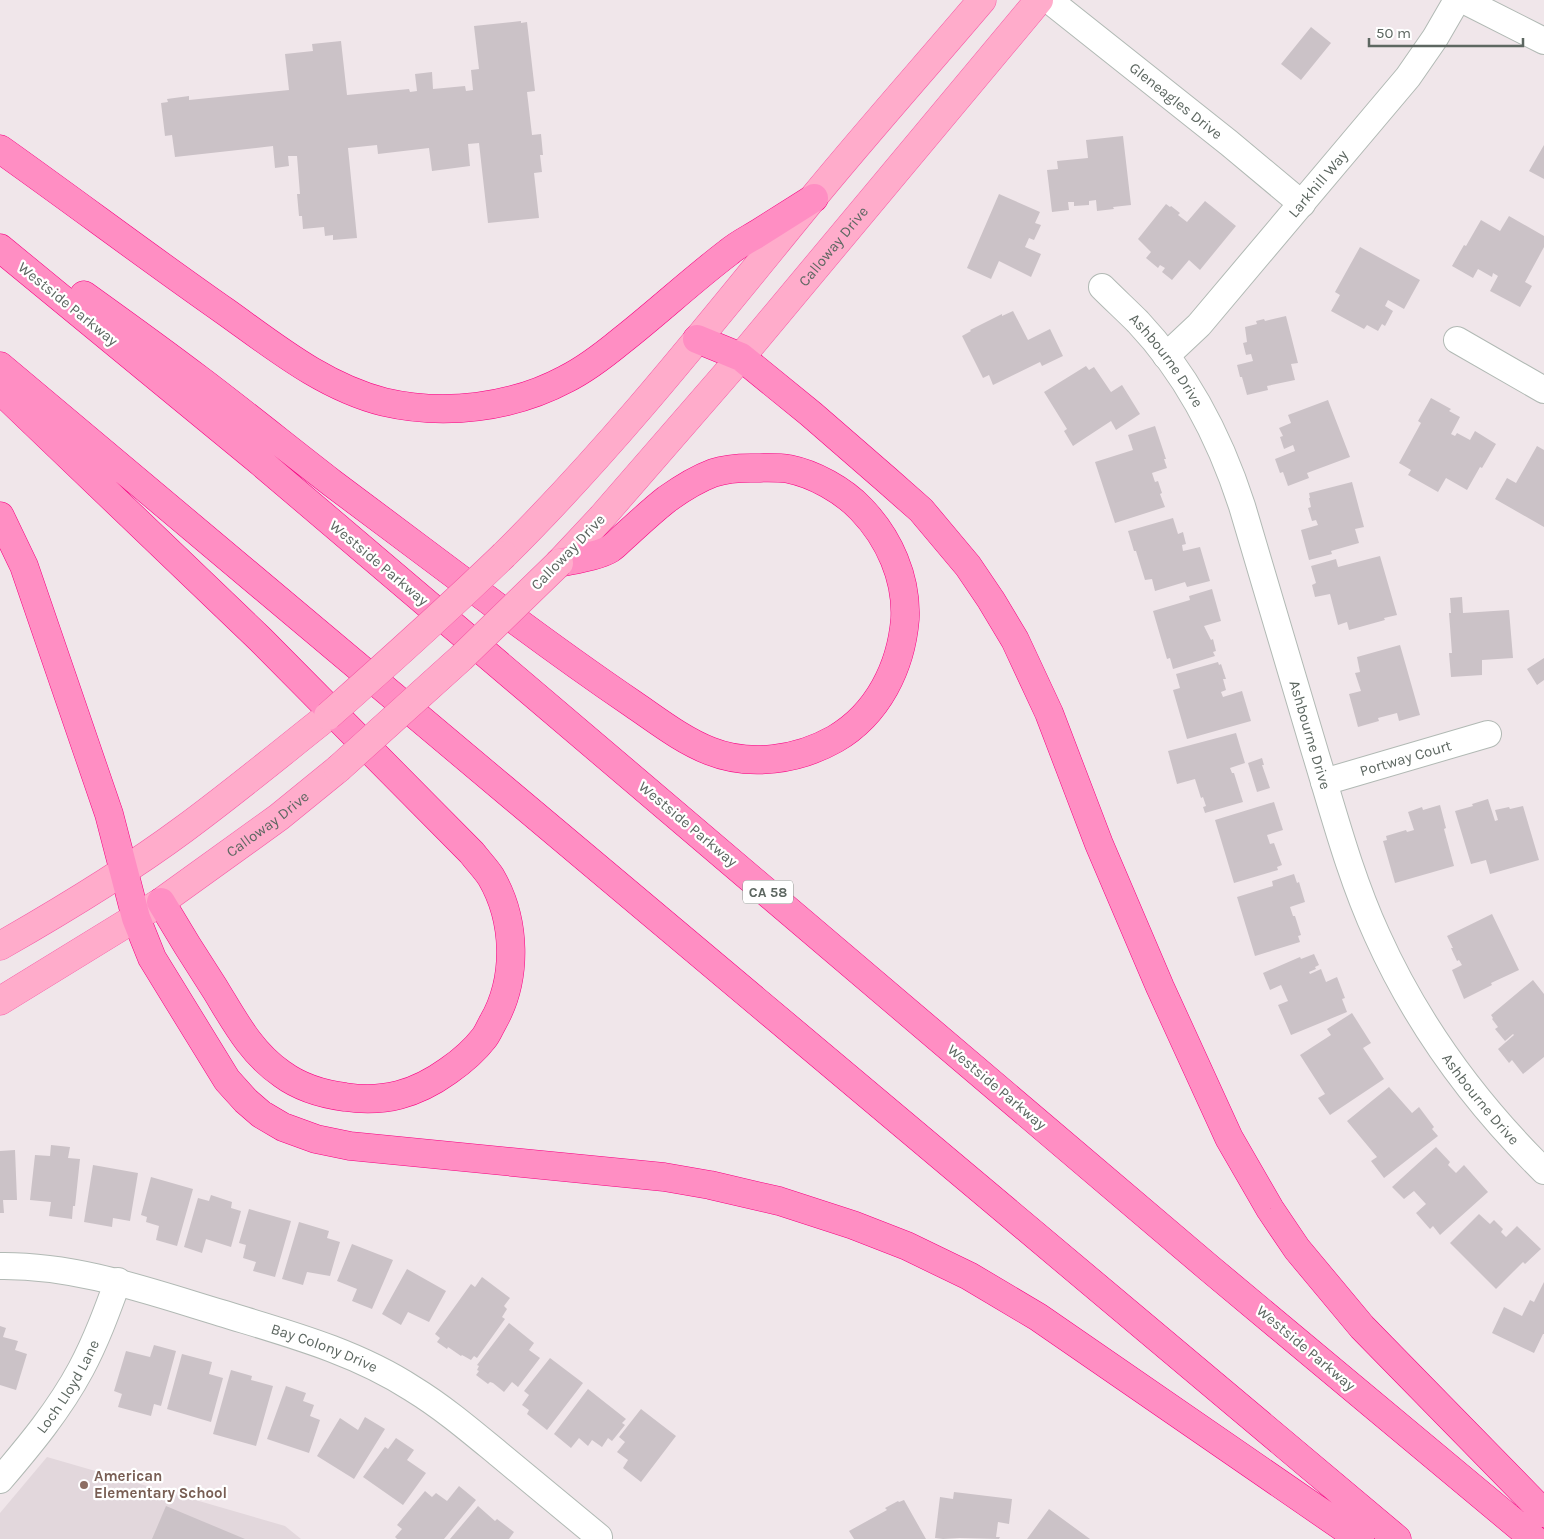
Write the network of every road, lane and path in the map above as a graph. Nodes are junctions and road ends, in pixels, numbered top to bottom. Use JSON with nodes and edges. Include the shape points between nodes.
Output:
{"nodes":[{"id":1,"x":982,"y":0,"type":"edge"},
{"id":2,"x":1039,"y":0,"type":"edge"},
{"id":3,"x":1049,"y":0,"type":"edge"},
{"id":4,"x":1457,"y":0,"type":"edge"},
{"id":5,"x":1463,"y":0,"type":"edge"},
{"id":6,"x":1544,"y":41,"type":"edge"},
{"id":7,"x":0,"y":149,"type":"edge"},
{"id":8,"x":814,"y":198,"type":"junction"},
{"id":9,"x":1302,"y":204,"type":"junction"},
{"id":10,"x":0,"y":233,"type":"edge"},
{"id":11,"x":0,"y":248,"type":"edge"},
{"id":12,"x":1102,"y":287,"type":"dead end"},
{"id":13,"x":697,"y":339,"type":"junction"},
{"id":14,"x":1458,"y":340,"type":"dead end"},
{"id":15,"x":1166,"y":356,"type":"junction"},
{"id":16,"x":741,"y":357,"type":"junction"},
{"id":17,"x":0,"y":366,"type":"edge"},
{"id":18,"x":0,"y":390,"type":"edge"},
{"id":19,"x":1544,"y":390,"type":"edge"},
{"id":20,"x":0,"y":516,"type":"edge"},
{"id":21,"x":559,"y":563,"type":"junction"},
{"id":22,"x":1488,"y":734,"type":"dead end"},
{"id":23,"x":1324,"y":782,"type":"junction"},
{"id":24,"x":123,"y":871,"type":"junction"},
{"id":25,"x":161,"y":902,"type":"junction"},
{"id":26,"x":136,"y":918,"type":"junction"},
{"id":27,"x":0,"y":946,"type":"edge"},
{"id":28,"x":0,"y":1001,"type":"edge"},
{"id":29,"x":1544,"y":1171,"type":"edge"},
{"id":30,"x":0,"y":1266,"type":"edge"},
{"id":31,"x":118,"y":1281,"type":"junction"},
{"id":32,"x":0,"y":1480,"type":"edge"},
{"id":33,"x":1544,"y":1513,"type":"edge"},
{"id":34,"x":600,"y":1537,"type":"dead end"},
{"id":35,"x":1360,"y":1539,"type":"edge"},
{"id":36,"x":1397,"y":1539,"type":"edge"},
{"id":37,"x":1534,"y":1539,"type":"edge"}],
"edges":[{"from":1,"to":8,"type":"main road"},
{"from":2,"to":16,"type":"main road","name":"Calloway Drive"},
{"from":3,"to":9,"type":"street","name":"Gleneagles Drive"},
{"from":4,"to":9,"type":"street","name":"Larkhill Way","via":[[1408,77]]},
{"from":5,"to":6,"type":"street"},
{"from":7,"to":8,"type":"highway","via":[[300,364],[359,393],[414,407],[472,407],[504,402],[567,379],[599,359],[730,251]]},
{"from":8,"to":13,"type":"main road"},
{"from":9,"to":15,"type":"street","name":"Larkhill Way","via":[[1198,325]]},
{"from":10,"to":21,"type":"highway","via":[[202,381],[570,661],[672,730],[713,752],[738,759],[788,757],[834,739],[870,710],[886,687],[902,642],[905,614],[897,564],[874,522],[837,490],[790,469],[738,468],[715,472],[668,499],[608,551]]},
{"from":11,"to":37,"type":"highway","name":"Westside Parkway","number":"CA 58","via":[[265,466],[1209,1268]]},
{"from":12,"to":15,"type":"street","name":"Ashbourne Drive","via":[[1138,322]]},
{"from":13,"to":16,"type":"highway"},
{"from":13,"to":24,"type":"main road","bridge":true,"via":[[596,459],[459,598],[301,737],[183,830]]},
{"from":14,"to":19,"type":"street"},
{"from":15,"to":23,"type":"street","name":"Ashbourne Drive","via":[[1192,393],[1233,478]]},
{"from":16,"to":21,"type":"main road","name":"Calloway Drive"},
{"from":16,"to":33,"type":"highway","via":[[914,504],[968,566],[1015,640],[1049,713],[1099,844],[1160,987],[1229,1138],[1266,1201],[1297,1249],[1362,1327]]},
{"from":17,"to":36,"type":"highway"},
{"from":18,"to":25,"type":"highway","via":[[260,639],[472,853],[490,876],[502,900],[509,926],[511,957],[508,985],[499,1011],[484,1038],[461,1061],[436,1079],[413,1091],[383,1099],[328,1095],[304,1087],[259,1055]]},
{"from":20,"to":24,"type":"highway","via":[[27,575],[109,814]]},
{"from":21,"to":25,"type":"main road","name":"Calloway Drive","bridge":true,"via":[[420,696],[338,769],[279,817]]},
{"from":22,"to":23,"type":"street","name":"Portway Court"},
{"from":23,"to":29,"type":"street","name":"Ashbourne Drive","via":[[1352,873],[1376,934],[1400,982],[1464,1082]]},
{"from":24,"to":26,"type":"highway"},
{"from":24,"to":27,"type":"main road"},
{"from":25,"to":26,"type":"main road","name":"Calloway Drive"},
{"from":26,"to":28,"type":"main road","name":"Calloway Drive"},
{"from":26,"to":35,"type":"highway","via":[[152,958],[227,1080],[261,1114],[283,1127],[316,1139],[350,1146],[664,1177],[779,1201],[853,1225],[907,1246],[969,1276],[1038,1317]]},
{"from":30,"to":31,"type":"street","name":"Bay Colony Drive","via":[[68,1271]]},
{"from":31,"to":32,"type":"street","name":"Loch Lloyd Lane","via":[[102,1326],[81,1369],[56,1410]]},
{"from":31,"to":34,"type":"street","name":"Bay Colony Drive","via":[[302,1338],[359,1360],[413,1388]]}]}
